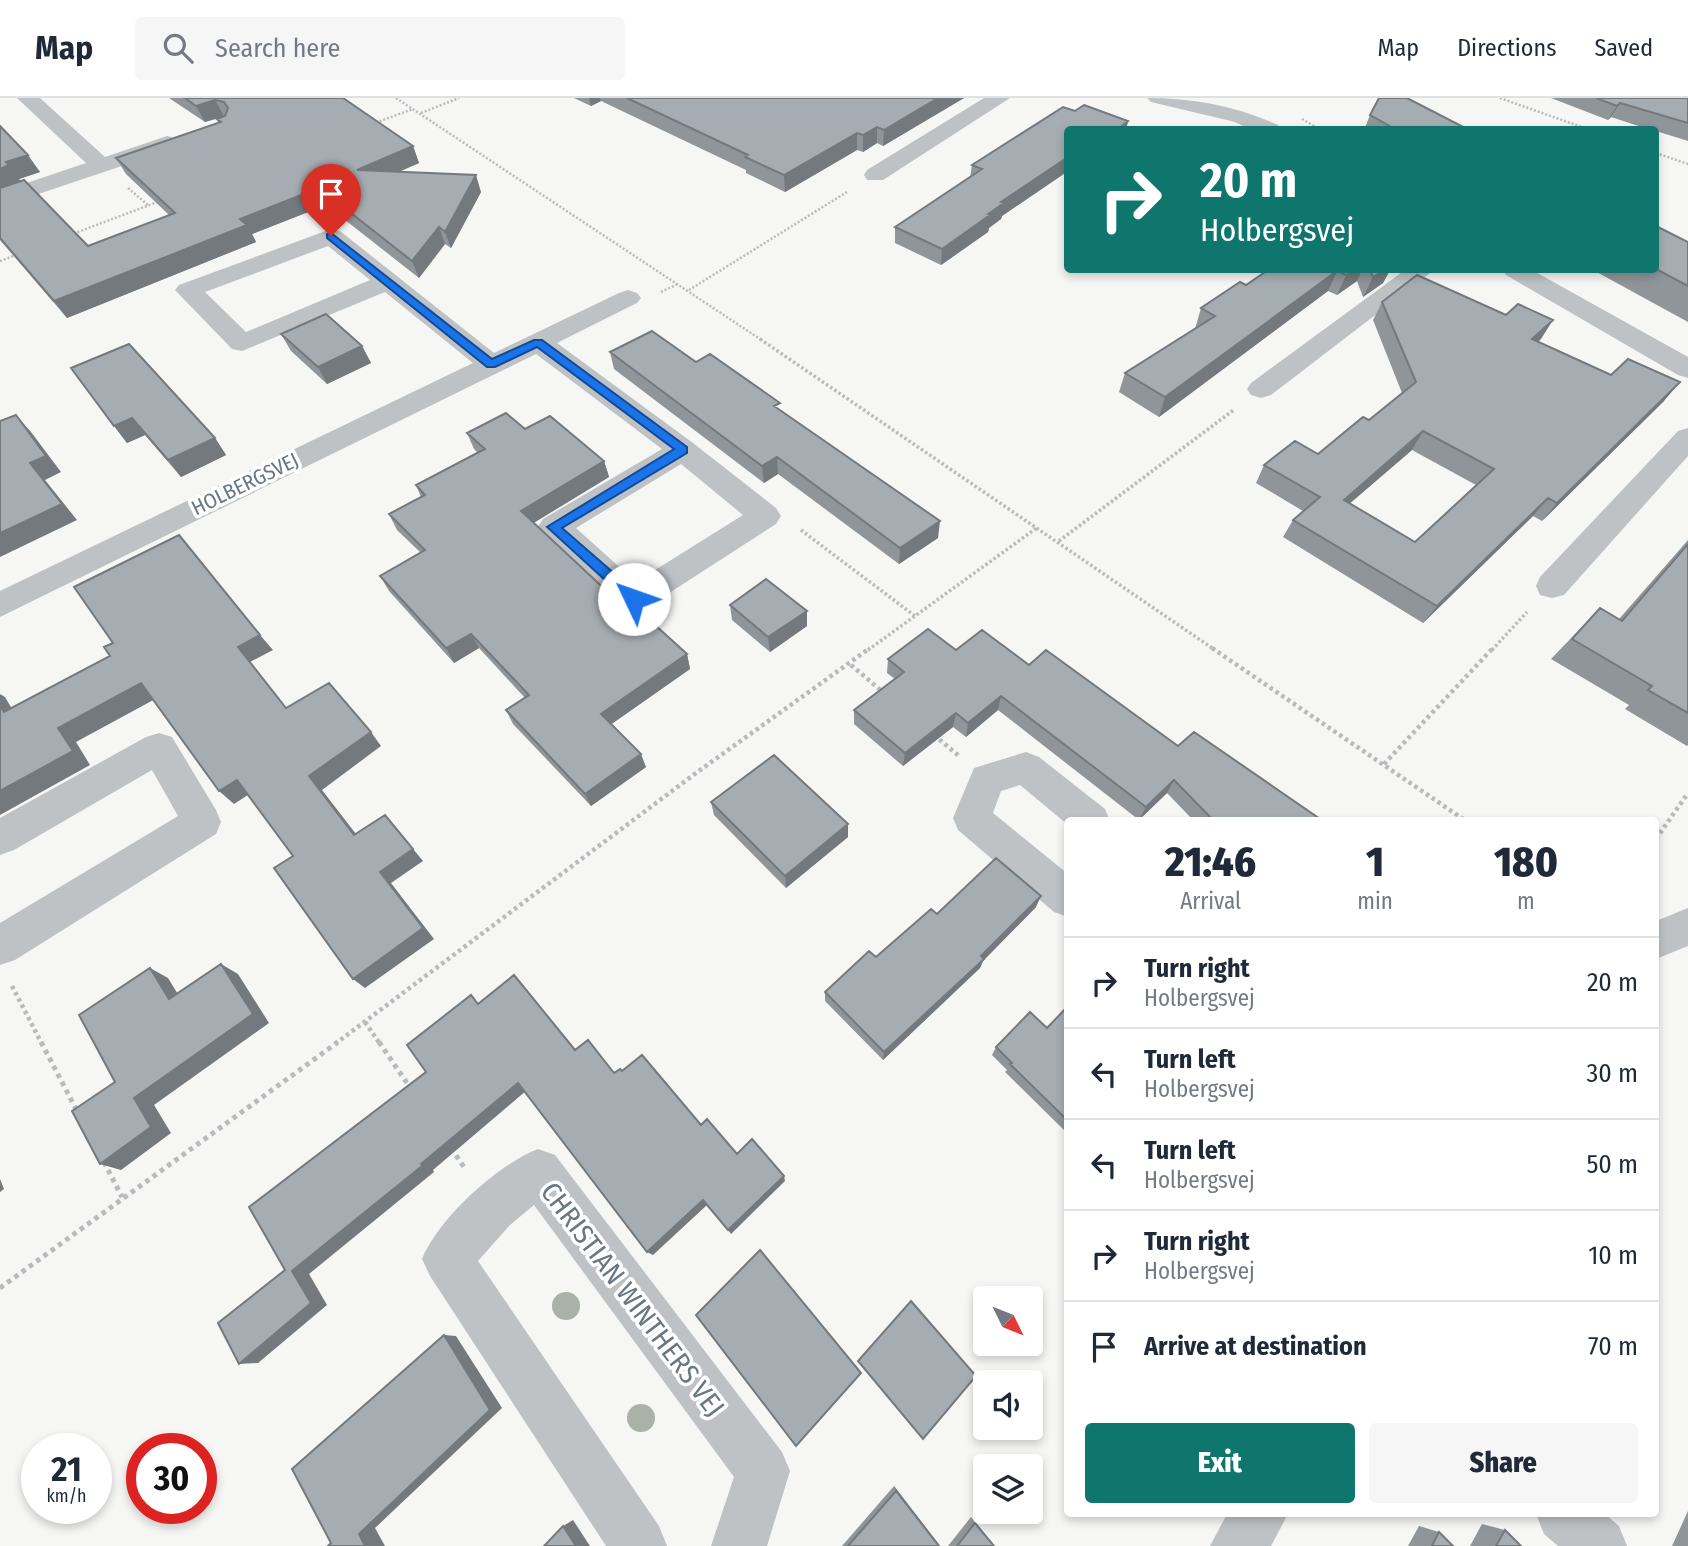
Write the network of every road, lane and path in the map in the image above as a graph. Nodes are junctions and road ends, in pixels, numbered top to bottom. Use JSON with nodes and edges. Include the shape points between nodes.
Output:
{"nodes":[{"id":1,"x":397,"y":98,"type":"edge"},
{"id":2,"x":459,"y":98,"type":"edge"},
{"id":3,"x":999,"y":98,"type":"edge"},
{"id":4,"x":1158,"y":98,"type":"edge"},
{"id":5,"x":1500,"y":98,"type":"edge"},
{"id":6,"x":18,"y":99,"type":"edge"},
{"id":7,"x":414,"y":108,"type":"junction"},
{"id":8,"x":421,"y":113,"type":"junction"},
{"id":9,"x":365,"y":126,"type":"edge"},
{"id":10,"x":1261,"y":126,"type":"edge"},
{"id":11,"x":1579,"y":126,"type":"edge"},
{"id":12,"x":186,"y":137,"type":"edge"},
{"id":13,"x":1659,"y":154,"type":"edge"},
{"id":14,"x":100,"y":164,"type":"junction"},
{"id":15,"x":1688,"y":164,"type":"edge"},
{"id":16,"x":875,"y":175,"type":"joint"},
{"id":17,"x":0,"y":200,"type":"edge"},
{"id":18,"x":160,"y":201,"type":"edge"},
{"id":19,"x":62,"y":238,"type":"edge"},
{"id":20,"x":25,"y":252,"type":"edge"},
{"id":21,"x":0,"y":261,"type":"edge"},
{"id":22,"x":1417,"y":273,"type":"edge"},
{"id":23,"x":1520,"y":273,"type":"edge"},
{"id":24,"x":388,"y":282,"type":"junction"},
{"id":25,"x":689,"y":290,"type":"junction"},
{"id":26,"x":628,"y":298,"type":"dead end"},
{"id":27,"x":538,"y":342,"type":"junction"},
{"id":28,"x":491,"y":364,"type":"junction"},
{"id":29,"x":1688,"y":369,"type":"edge"},
{"id":30,"x":1261,"y":389,"type":"joint"},
{"id":31,"x":1688,"y":438,"type":"edge"},
{"id":32,"x":683,"y":450,"type":"junction"},
{"id":33,"x":765,"y":516,"type":"junction"},
{"id":34,"x":1038,"y":527,"type":"junction"},
{"id":35,"x":1059,"y":541,"type":"junction"},
{"id":36,"x":1552,"y":586,"type":"joint"},
{"id":37,"x":0,"y":605,"type":"edge"},
{"id":38,"x":915,"y":616,"type":"junction"},
{"id":39,"x":851,"y":664,"type":"junction"},
{"id":40,"x":892,"y":700,"type":"edge"},
{"id":41,"x":924,"y":726,"type":"edge"},
{"id":42,"x":1384,"y":764,"type":"junction"},
{"id":43,"x":986,"y":779,"type":"junction"},
{"id":44,"x":1688,"y":793,"type":"edge"},
{"id":45,"x":1086,"y":817,"type":"edge"},
{"id":46,"x":1460,"y":817,"type":"edge"},
{"id":47,"x":1659,"y":835,"type":"edge"},
{"id":48,"x":0,"y":838,"type":"edge"},
{"id":49,"x":1064,"y":896,"type":"edge"},
{"id":50,"x":1688,"y":926,"type":"edge"},
{"id":51,"x":1659,"y":939,"type":"edge"},
{"id":52,"x":3,"y":961,"type":"edge"},
{"id":53,"x":365,"y":1022,"type":"junction"},
{"id":54,"x":417,"y":1099,"type":"edge"},
{"id":55,"x":83,"y":1123,"type":"edge"},
{"id":56,"x":447,"y":1142,"type":"edge"},
{"id":57,"x":103,"y":1160,"type":"edge"},
{"id":58,"x":122,"y":1197,"type":"junction"},
{"id":59,"x":493,"y":1208,"type":"junction"},
{"id":60,"x":0,"y":1288,"type":"edge"},
{"id":61,"x":1259,"y":1517,"type":"edge"},
{"id":62,"x":1567,"y":1517,"type":"edge"},
{"id":63,"x":639,"y":1546,"type":"edge"},
{"id":64,"x":739,"y":1546,"type":"edge"},
{"id":65,"x":1238,"y":1546,"type":"edge"},
{"id":66,"x":1599,"y":1546,"type":"edge"}],
"edges":[{"from":1,"to":7,"type":"path"},
{"from":2,"to":8,"type":"path"},
{"from":3,"to":16,"type":"street"},
{"from":4,"to":10,"type":"street","via":[[1242,117]]},
{"from":5,"to":11,"type":"path"},
{"from":6,"to":14,"type":"street"},
{"from":7,"to":8,"type":"path"},
{"from":7,"to":9,"type":"path"},
{"from":8,"to":25,"type":"path"},
{"from":12,"to":14,"type":"street"},
{"from":13,"to":15,"type":"path"},
{"from":14,"to":17,"type":"street"},
{"from":16,"to":25,"type":"path"},
{"from":18,"to":19,"type":"path"},
{"from":20,"to":21,"type":"path"},
{"from":22,"to":30,"type":"street"},
{"from":23,"to":29,"type":"street"},
{"from":24,"to":24,"type":"street","via":[[331,236],[188,290],[242,343]]},
{"from":24,"to":28,"type":"street"},
{"from":25,"to":34,"type":"path"},
{"from":26,"to":27,"type":"street","name":"HOLBERGSVEJ"},
{"from":27,"to":28,"type":"street","name":"HOLBERGSVEJ"},
{"from":27,"to":32,"type":"street"},
{"from":28,"to":37,"type":"street","name":"HOLBERGSVEJ"},
{"from":30,"to":35,"type":"path"},
{"from":31,"to":36,"type":"street"},
{"from":32,"to":33,"type":"street"},
{"from":32,"to":33,"type":"street","via":[[554,527],[634,599]]},
{"from":33,"to":38,"type":"path","via":[[785,518]]},
{"from":34,"to":35,"type":"path"},
{"from":34,"to":38,"type":"path"},
{"from":35,"to":42,"type":"path"},
{"from":36,"to":42,"type":"path"},
{"from":38,"to":39,"type":"path"},
{"from":39,"to":40,"type":"path"},
{"from":39,"to":53,"type":"path"},
{"from":41,"to":43,"type":"path"},
{"from":42,"to":46,"type":"path"},
{"from":43,"to":45,"type":"street","via":[[1026,768]]},
{"from":43,"to":49,"type":"street","via":[[972,818]]},
{"from":44,"to":47,"type":"path"},
{"from":48,"to":52,"type":"street","via":[[159,748],[202,822]]},
{"from":50,"to":51,"type":"street"},
{"from":52,"to":55,"type":"path"},
{"from":53,"to":54,"type":"path"},
{"from":53,"to":58,"type":"path"},
{"from":56,"to":59,"type":"path"},
{"from":57,"to":58,"type":"path"},
{"from":58,"to":60,"type":"path"},
{"from":59,"to":63,"type":"street","name":"CHRISTIAN WINTHERS VEJ","via":[[447,1259]]},
{"from":59,"to":64,"type":"street","name":"CHRISTIAN WINTHERS VEJ","via":[[538,1172],[763,1471]]},
{"from":61,"to":65,"type":"street"},
{"from":62,"to":66,"type":"street"}]}
